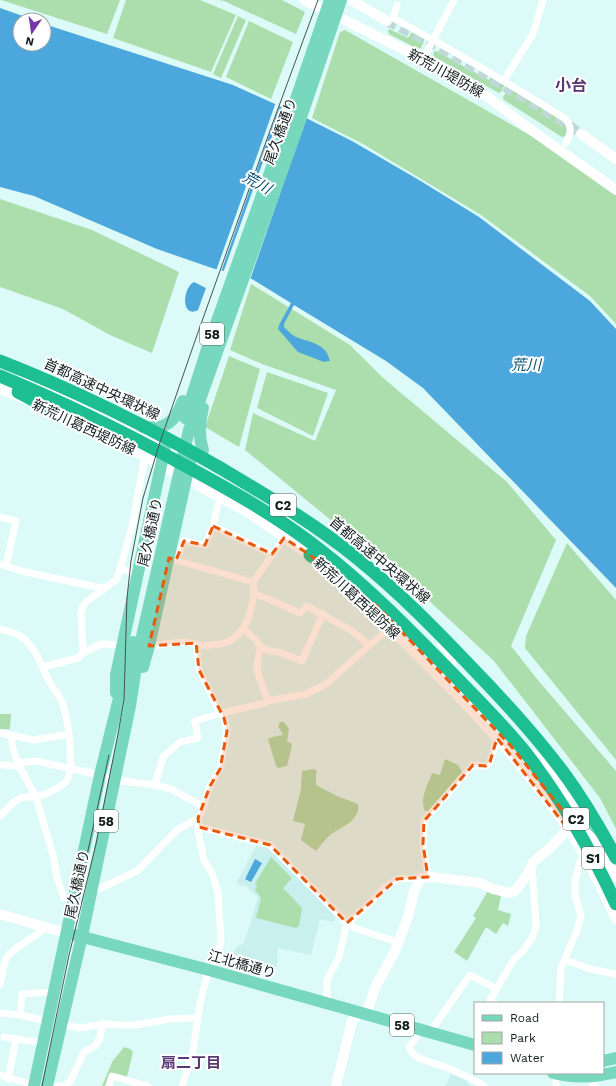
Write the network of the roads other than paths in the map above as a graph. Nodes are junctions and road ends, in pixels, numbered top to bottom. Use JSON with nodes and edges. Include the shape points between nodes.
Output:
{"nodes":[{"id":1,"x":304,"y":0,"type":"edge"},
{"id":2,"x":454,"y":0,"type":"edge"},
{"id":3,"x":543,"y":0,"type":"edge"},
{"id":4,"x":336,"y":4,"type":"edge"},
{"id":5,"x":398,"y":5,"type":"dead end"},
{"id":6,"x":387,"y":20,"type":"tunnel mouth"},
{"id":7,"x":433,"y":39,"type":"junction"},
{"id":8,"x":423,"y":59,"type":"junction"},
{"id":9,"x":504,"y":80,"type":"junction"},
{"id":10,"x":581,"y":134,"type":"tunnel mouth"},
{"id":11,"x":566,"y":143,"type":"dead end"},
{"id":12,"x":616,"y":159,"type":"edge"},
{"id":13,"x":616,"y":190,"type":"edge"},
{"id":14,"x":211,"y":351,"type":"junction"},
{"id":15,"x":0,"y":360,"type":"edge"},
{"id":16,"x":0,"y":367,"type":"edge"},
{"id":17,"x":24,"y":374,"type":"joint"},
{"id":18,"x":0,"y":376,"type":"edge"},
{"id":19,"x":0,"y":384,"type":"edge"},
{"id":20,"x":0,"y":389,"type":"edge"},
{"id":21,"x":52,"y":391,"type":"joint"},
{"id":22,"x":52,"y":410,"type":"junction"},
{"id":23,"x":142,"y":426,"type":"joint"},
{"id":24,"x":165,"y":447,"type":"junction"},
{"id":25,"x":203,"y":450,"type":"joint"},
{"id":26,"x":145,"y":456,"type":"junction"},
{"id":27,"x":190,"y":461,"type":"junction"},
{"id":28,"x":161,"y":465,"type":"junction"},
{"id":29,"x":186,"y":478,"type":"junction"},
{"id":30,"x":221,"y":497,"type":"junction"},
{"id":31,"x":0,"y":517,"type":"edge"},
{"id":32,"x":288,"y":521,"type":"junction"},
{"id":33,"x":302,"y":521,"type":"junction"},
{"id":34,"x":213,"y":526,"type":"junction"},
{"id":35,"x":284,"y":538,"type":"junction"},
{"id":36,"x":318,"y":538,"type":"junction"},
{"id":37,"x":272,"y":554,"type":"junction"},
{"id":38,"x":310,"y":555,"type":"junction"},
{"id":39,"x":172,"y":559,"type":"junction"},
{"id":40,"x":3,"y":565,"type":"edge"},
{"id":41,"x":120,"y":569,"type":"junction"},
{"id":42,"x":139,"y":573,"type":"junction"},
{"id":43,"x":253,"y":582,"type":"junction"},
{"id":44,"x":104,"y":589,"type":"junction"},
{"id":45,"x":254,"y":594,"type":"junction"},
{"id":46,"x":323,"y":614,"type":"junction"},
{"id":47,"x":389,"y":628,"type":"junction"},
{"id":48,"x":0,"y":629,"type":"edge"},
{"id":49,"x":244,"y":629,"type":"junction"},
{"id":50,"x":196,"y":644,"type":"junction"},
{"id":51,"x":369,"y":645,"type":"junction"},
{"id":52,"x":149,"y":646,"type":"junction"},
{"id":53,"x":260,"y":647,"type":"junction"},
{"id":54,"x":130,"y":651,"type":"junction"},
{"id":55,"x":83,"y":652,"type":"junction"},
{"id":56,"x":451,"y":664,"type":"junction"},
{"id":57,"x":43,"y":667,"type":"junction"},
{"id":58,"x":268,"y":701,"type":"junction"},
{"id":59,"x":130,"y":706,"type":"junction"},
{"id":60,"x":221,"y":713,"type":"junction"},
{"id":61,"x":0,"y":733,"type":"edge"},
{"id":62,"x":69,"y":734,"type":"junction"},
{"id":63,"x":11,"y":735,"type":"junction"},
{"id":64,"x":497,"y":738,"type":"junction"},
{"id":65,"x":528,"y":756,"type":"junction"},
{"id":66,"x":19,"y":764,"type":"junction"},
{"id":67,"x":0,"y":765,"type":"edge"},
{"id":68,"x":71,"y":768,"type":"junction"},
{"id":69,"x":100,"y":775,"type":"junction"},
{"id":70,"x":115,"y":780,"type":"junction"},
{"id":71,"x":155,"y":786,"type":"junction"},
{"id":72,"x":36,"y":797,"type":"junction"},
{"id":73,"x":204,"y":807,"type":"junction"},
{"id":74,"x":568,"y":814,"type":"junction"},
{"id":75,"x":0,"y":816,"type":"edge"},
{"id":76,"x":198,"y":818,"type":"junction"},
{"id":77,"x":583,"y":821,"type":"junction"},
{"id":78,"x":199,"y":827,"type":"junction"},
{"id":79,"x":568,"y":829,"type":"junction"},
{"id":80,"x":605,"y":838,"type":"joint"},
{"id":81,"x":616,"y":853,"type":"edge"},
{"id":82,"x":584,"y":857,"type":"junction"},
{"id":83,"x":616,"y":860,"type":"edge"},
{"id":84,"x":532,"y":866,"type":"junction"},
{"id":85,"x":616,"y":869,"type":"edge"},
{"id":86,"x":616,"y":877,"type":"edge"},
{"id":87,"x":424,"y":878,"type":"junction"},
{"id":88,"x":616,"y":887,"type":"edge"},
{"id":89,"x":91,"y":889,"type":"junction"},
{"id":90,"x":73,"y":901,"type":"junction"},
{"id":91,"x":616,"y":904,"type":"edge"},
{"id":92,"x":0,"y":914,"type":"edge"},
{"id":93,"x":616,"y":920,"type":"edge"},
{"id":94,"x":347,"y":923,"type":"junction"},
{"id":95,"x":46,"y":927,"type":"junction"},
{"id":96,"x":66,"y":933,"type":"junction"},
{"id":97,"x":82,"y":936,"type":"junction"},
{"id":98,"x":398,"y":942,"type":"junction"},
{"id":99,"x":565,"y":960,"type":"junction"},
{"id":100,"x":209,"y":970,"type":"junction"},
{"id":101,"x":616,"y":974,"type":"edge"},
{"id":102,"x":0,"y":985,"type":"edge"},
{"id":103,"x":497,"y":989,"type":"junction"},
{"id":104,"x":53,"y":992,"type":"junction"},
{"id":105,"x":493,"y":1002,"type":"edge"},
{"id":106,"x":559,"y":1002,"type":"edge"},
{"id":107,"x":331,"y":1007,"type":"junction"},
{"id":108,"x":0,"y":1013,"type":"edge"},
{"id":109,"x":360,"y":1013,"type":"junction"},
{"id":110,"x":20,"y":1015,"type":"junction"},
{"id":111,"x":198,"y":1018,"type":"junction"},
{"id":112,"x":47,"y":1021,"type":"junction"},
{"id":113,"x":61,"y":1024,"type":"junction"},
{"id":114,"x":102,"y":1024,"type":"junction"},
{"id":115,"x":424,"y":1031,"type":"junction"},
{"id":116,"x":444,"y":1036,"type":"junction"},
{"id":117,"x":4,"y":1037,"type":"dead end"},
{"id":118,"x":474,"y":1038,"type":"edge"},
{"id":119,"x":16,"y":1039,"type":"junction"},
{"id":120,"x":43,"y":1043,"type":"junction"},
{"id":121,"x":474,"y":1045,"type":"edge"},
{"id":122,"x":474,"y":1052,"type":"edge"},
{"id":123,"x":589,"y":1074,"type":"edge"},
{"id":124,"x":0,"y":1075,"type":"edge"},
{"id":125,"x":555,"y":1078,"type":"edge"},
{"id":126,"x":8,"y":1079,"type":"junction"},
{"id":127,"x":471,"y":1082,"type":"edge"},
{"id":128,"x":51,"y":1085,"type":"edge"},
{"id":129,"x":34,"y":1086,"type":"edge"},
{"id":130,"x":64,"y":1086,"type":"edge"},
{"id":131,"x":109,"y":1086,"type":"edge"},
{"id":132,"x":148,"y":1086,"type":"edge"},
{"id":133,"x":182,"y":1086,"type":"edge"},
{"id":134,"x":336,"y":1086,"type":"edge"},
{"id":135,"x":484,"y":1086,"type":"edge"}],
"edges":[{"from":1,"to":4,"type":"main road","name":"新荒川堤防線"},
{"from":2,"to":7,"type":"street"},
{"from":3,"to":9,"type":"street","via":[[533,34]]},
{"from":4,"to":6,"type":"main road","name":"新荒川堤防線"},
{"from":4,"to":8,"type":"main road","name":"新荒川堤防線"},
{"from":4,"to":14,"type":"main road","name":"尾久橋通り","number":"58","via":[[287,125]]},
{"from":5,"to":7,"type":"street","via":[[393,18]]},
{"from":7,"to":8,"type":"street"},
{"from":7,"to":9,"type":"street"},
{"from":8,"to":13,"type":"main road","name":"新荒川堤防線","via":[[476,87]]},
{"from":9,"to":11,"type":"street","via":[[567,121],[571,129]]},
{"from":10,"to":12,"type":"main road"},
{"from":14,"to":23,"type":"main road","via":[[193,376],[174,419],[164,426]]},
{"from":14,"to":25,"type":"main road","via":[[212,374],[200,420]]},
{"from":14,"to":54,"type":"main road","name":"尾久橋通り","number":"58","via":[[175,451]]},
{"from":15,"to":80,"type":"highway","name":"首都高速中央環状線","number":"C2","via":[[87,398],[168,439],[290,510],[327,535],[388,584],[518,717],[564,773]]},
{"from":16,"to":17,"type":"highway"},
{"from":16,"to":21,"type":"highway"},
{"from":17,"to":23,"type":"main road","via":[[125,421]]},
{"from":18,"to":65,"type":"highway","name":"首都高速中央環状線","number":"C2","via":[[80,411],[148,446],[254,505],[317,547],[404,624]]},
{"from":19,"to":22,"type":"highway"},
{"from":20,"to":22,"type":"main road","name":"新荒川葛西堤防線"},
{"from":21,"to":24,"type":"main road","name":"新荒川葛西堤防線"},
{"from":22,"to":26,"type":"main road","name":"新荒川葛西堤防線"},
{"from":24,"to":27,"type":"main road","name":"新荒川葛西堤防線"},
{"from":24,"to":28,"type":"main road"},
{"from":25,"to":33,"type":"main road","via":[[212,461]]},
{"from":26,"to":28,"type":"main road","name":"新荒川葛西堤防線"},
{"from":26,"to":41,"type":"street","via":[[132,527]]},
{"from":27,"to":29,"type":"main road"},
{"from":27,"to":32,"type":"main road","name":"新荒川葛西堤防線"},
{"from":28,"to":29,"type":"main road","name":"新荒川葛西堤防線"},
{"from":28,"to":42,"type":"main road"},
{"from":29,"to":30,"type":"main road","name":"新荒川葛西堤防線"},
{"from":29,"to":39,"type":"main road"},
{"from":30,"to":34,"type":"street"},
{"from":30,"to":35,"type":"main road","name":"新荒川葛西堤防線","via":[[250,513]]},
{"from":31,"to":40,"type":"street","via":[[16,520]]},
{"from":32,"to":36,"type":"highway"},
{"from":32,"to":56,"type":"main road","name":"新荒川葛西堤防線","via":[[379,593]]},
{"from":33,"to":36,"type":"highway"},
{"from":33,"to":56,"type":"main road","via":[[355,561],[414,614],[446,647],[451,656]]},
{"from":34,"to":37,"type":"street"},
{"from":34,"to":39,"type":"street","via":[[205,545],[184,541]]},
{"from":35,"to":37,"type":"street"},
{"from":35,"to":38,"type":"main road","name":"新荒川葛西堤防線"},
{"from":36,"to":85,"type":"highway","via":[[410,616],[508,717],[559,778],[601,841]]},
{"from":37,"to":43,"type":"street"},
{"from":38,"to":47,"type":"main road","name":"新荒川葛西堤防線"},
{"from":38,"to":74,"type":"highway","via":[[350,583],[378,607],[481,712]]},
{"from":39,"to":43,"type":"street"},
{"from":39,"to":52,"type":"main road"},
{"from":40,"to":44,"type":"street"},
{"from":41,"to":42,"type":"street"},
{"from":41,"to":44,"type":"street","via":[[117,579]]},
{"from":42,"to":54,"type":"main road"},
{"from":43,"to":45,"type":"street"},
{"from":44,"to":55,"type":"street","via":[[82,608]]},
{"from":45,"to":46,"type":"street","via":[[300,613],[307,606]]},
{"from":45,"to":49,"type":"street"},
{"from":46,"to":51,"type":"street","via":[[352,631]]},
{"from":46,"to":53,"type":"street","via":[[302,661]]},
{"from":47,"to":51,"type":"street"},
{"from":47,"to":64,"type":"main road","name":"新荒川葛西堤防線"},
{"from":48,"to":57,"type":"street","via":[[11,632],[30,644]]},
{"from":49,"to":50,"type":"street","via":[[226,643]]},
{"from":49,"to":53,"type":"street"},
{"from":50,"to":52,"type":"street","via":[[184,642]]},
{"from":50,"to":60,"type":"street","via":[[199,670]]},
{"from":51,"to":58,"type":"street","via":[[326,684],[306,694]]},
{"from":52,"to":59,"type":"main road"},
{"from":53,"to":58,"type":"street","via":[[257,667]]},
{"from":54,"to":55,"type":"street","via":[[101,644]]},
{"from":54,"to":59,"type":"main road","name":"尾久橋通り","number":"58"},
{"from":54,"to":69,"type":"main road","name":"尾久橋通り","number":"58","via":[[116,674],[116,710]]},
{"from":55,"to":57,"type":"street","via":[[78,658]]},
{"from":56,"to":77,"type":"main road","name":"新荒川葛西堤防線","via":[[548,770]]},
{"from":57,"to":62,"type":"street","via":[[64,707]]},
{"from":58,"to":60,"type":"street","via":[[265,704]]},
{"from":59,"to":70,"type":"main road","name":"尾久橋通り","number":"58"},
{"from":60,"to":71,"type":"street","via":[[195,721],[198,738],[180,742],[163,757]]},
{"from":60,"to":73,"type":"street","via":[[227,731],[224,751],[220,769],[210,786]]},
{"from":61,"to":63,"type":"street"},
{"from":62,"to":63,"type":"street","via":[[34,740]]},
{"from":62,"to":68,"type":"street"},
{"from":63,"to":66,"type":"street"},
{"from":64,"to":79,"type":"main road","name":"新荒川葛西堤防線"},
{"from":64,"to":87,"type":"street","via":[[490,762],[486,766],[473,765],[424,821]]},
{"from":65,"to":74,"type":"highway","name":"首都高速中央環状線","number":"C2"},
{"from":65,"to":88,"type":"highway","name":"首都高速中央環状線","number":"C2","via":[[571,812]]},
{"from":66,"to":67,"type":"street"},
{"from":66,"to":68,"type":"street","via":[[36,761]]},
{"from":66,"to":72,"type":"street"},
{"from":68,"to":69,"type":"street"},
{"from":68,"to":72,"type":"street","via":[[66,782]]},
{"from":69,"to":70,"type":"street"},
{"from":69,"to":90,"type":"main road","name":"尾久橋通り","number":"58"},
{"from":70,"to":71,"type":"street"},
{"from":70,"to":89,"type":"main road","name":"尾久橋通り","number":"58"},
{"from":71,"to":73,"type":"street","via":[[171,789]]},
{"from":72,"to":75,"type":"street","via":[[21,797]]},
{"from":72,"to":90,"type":"street","via":[[64,898]]},
{"from":73,"to":76,"type":"street"},
{"from":74,"to":91,"type":"highway","number":"S1","via":[[596,862]]},
{"from":76,"to":78,"type":"street"},
{"from":76,"to":89,"type":"street","via":[[177,830],[137,871],[99,889]]},
{"from":77,"to":79,"type":"main road"},
{"from":77,"to":81,"type":"main road","via":[[596,826]]},
{"from":77,"to":86,"type":"main road","name":"新荒川葛西堤防線"},
{"from":78,"to":94,"type":"street","via":[[270,844]]},
{"from":78,"to":100,"type":"street","via":[[204,860],[212,873],[218,893],[221,940],[218,955]]},
{"from":79,"to":82,"type":"main road","name":"新荒川葛西堤防線"},
{"from":79,"to":84,"type":"main road","via":[[533,862]]},
{"from":80,"to":83,"type":"highway","number":"S1"},
{"from":82,"to":93,"type":"main road","name":"新荒川葛西堤防線"},
{"from":82,"to":99,"type":"street","via":[[575,881],[575,895],[581,916]]},
{"from":84,"to":87,"type":"main road","via":[[515,891],[510,893],[480,883]]},
{"from":84,"to":103,"type":"street","via":[[536,927],[533,936],[514,959]]},
{"from":87,"to":94,"type":"street","via":[[397,879]]},
{"from":87,"to":98,"type":"main road","via":[[414,891],[408,917]]},
{"from":89,"to":97,"type":"main road","name":"尾久橋通り","number":"58"},
{"from":90,"to":96,"type":"main road","name":"尾久橋通り","number":"58"},
{"from":92,"to":95,"type":"main road","name":"江北橋通り"},
{"from":94,"to":98,"type":"street","via":[[357,929]]},
{"from":94,"to":107,"type":"street","via":[[339,957],[327,980],[327,998]]},
{"from":95,"to":96,"type":"main road","name":"江北橋通り"},
{"from":95,"to":102,"type":"street","via":[[6,960]]},
{"from":96,"to":97,"type":"main road","name":"江北橋通り","number":"58"},
{"from":96,"to":104,"type":"main road","name":"尾久橋通り","number":"58"},
{"from":97,"to":100,"type":"main road","name":"江北橋通り","number":"58"},
{"from":97,"to":113,"type":"main road","name":"尾久橋通り","number":"58"},
{"from":98,"to":109,"type":"main road","via":[[375,988],[368,1009]]},
{"from":99,"to":101,"type":"street","via":[[590,969]]},
{"from":99,"to":106,"type":"street","via":[[561,968]]},
{"from":100,"to":107,"type":"main road","name":"江北橋通り","number":"58"},
{"from":100,"to":111,"type":"street"},
{"from":103,"to":105,"type":"street","via":[[490,1000]]},
{"from":103,"to":115,"type":"street","via":[[470,975]]},
{"from":104,"to":110,"type":"street","via":[[22,994]]},
{"from":104,"to":112,"type":"main road","name":"尾久橋通り","number":"58"},
{"from":107,"to":109,"type":"main road","name":"江北橋通り","number":"58"},
{"from":108,"to":110,"type":"street"},
{"from":109,"to":115,"type":"main road","name":"江北橋通り","number":"58"},
{"from":109,"to":134,"type":"main road","via":[[352,1021]]},
{"from":110,"to":112,"type":"street"},
{"from":111,"to":114,"type":"street","via":[[170,1019],[135,1025]]},
{"from":111,"to":133,"type":"street","via":[[193,1051]]},
{"from":112,"to":120,"type":"main road","name":"尾久橋通り","number":"58"},
{"from":113,"to":114,"type":"street","via":[[79,1028]]},
{"from":113,"to":128,"type":"main road","name":"尾久橋通り","number":"58"},
{"from":114,"to":130,"type":"street","via":[[96,1045],[84,1052],[70,1082]]},
{"from":115,"to":116,"type":"main road","name":"江北橋通り","number":"58"},
{"from":115,"to":127,"type":"street","via":[[410,1047],[410,1052]]},
{"from":116,"to":118,"type":"main road","number":"58"},
{"from":116,"to":121,"type":"main road","name":"江北橋通り","number":"58"},
{"from":116,"to":122,"type":"main road","number":"58"},
{"from":117,"to":119,"type":"street"},
{"from":119,"to":120,"type":"street"},
{"from":119,"to":126,"type":"street"},
{"from":120,"to":129,"type":"main road","name":"尾久橋通り","number":"58"},
{"from":123,"to":125,"type":"main road"},
{"from":124,"to":126,"type":"street"},
{"from":126,"to":129,"type":"street"},
{"from":127,"to":135,"type":"street"},
{"from":131,"to":132,"type":"street","via":[[112,1076]]}]}
